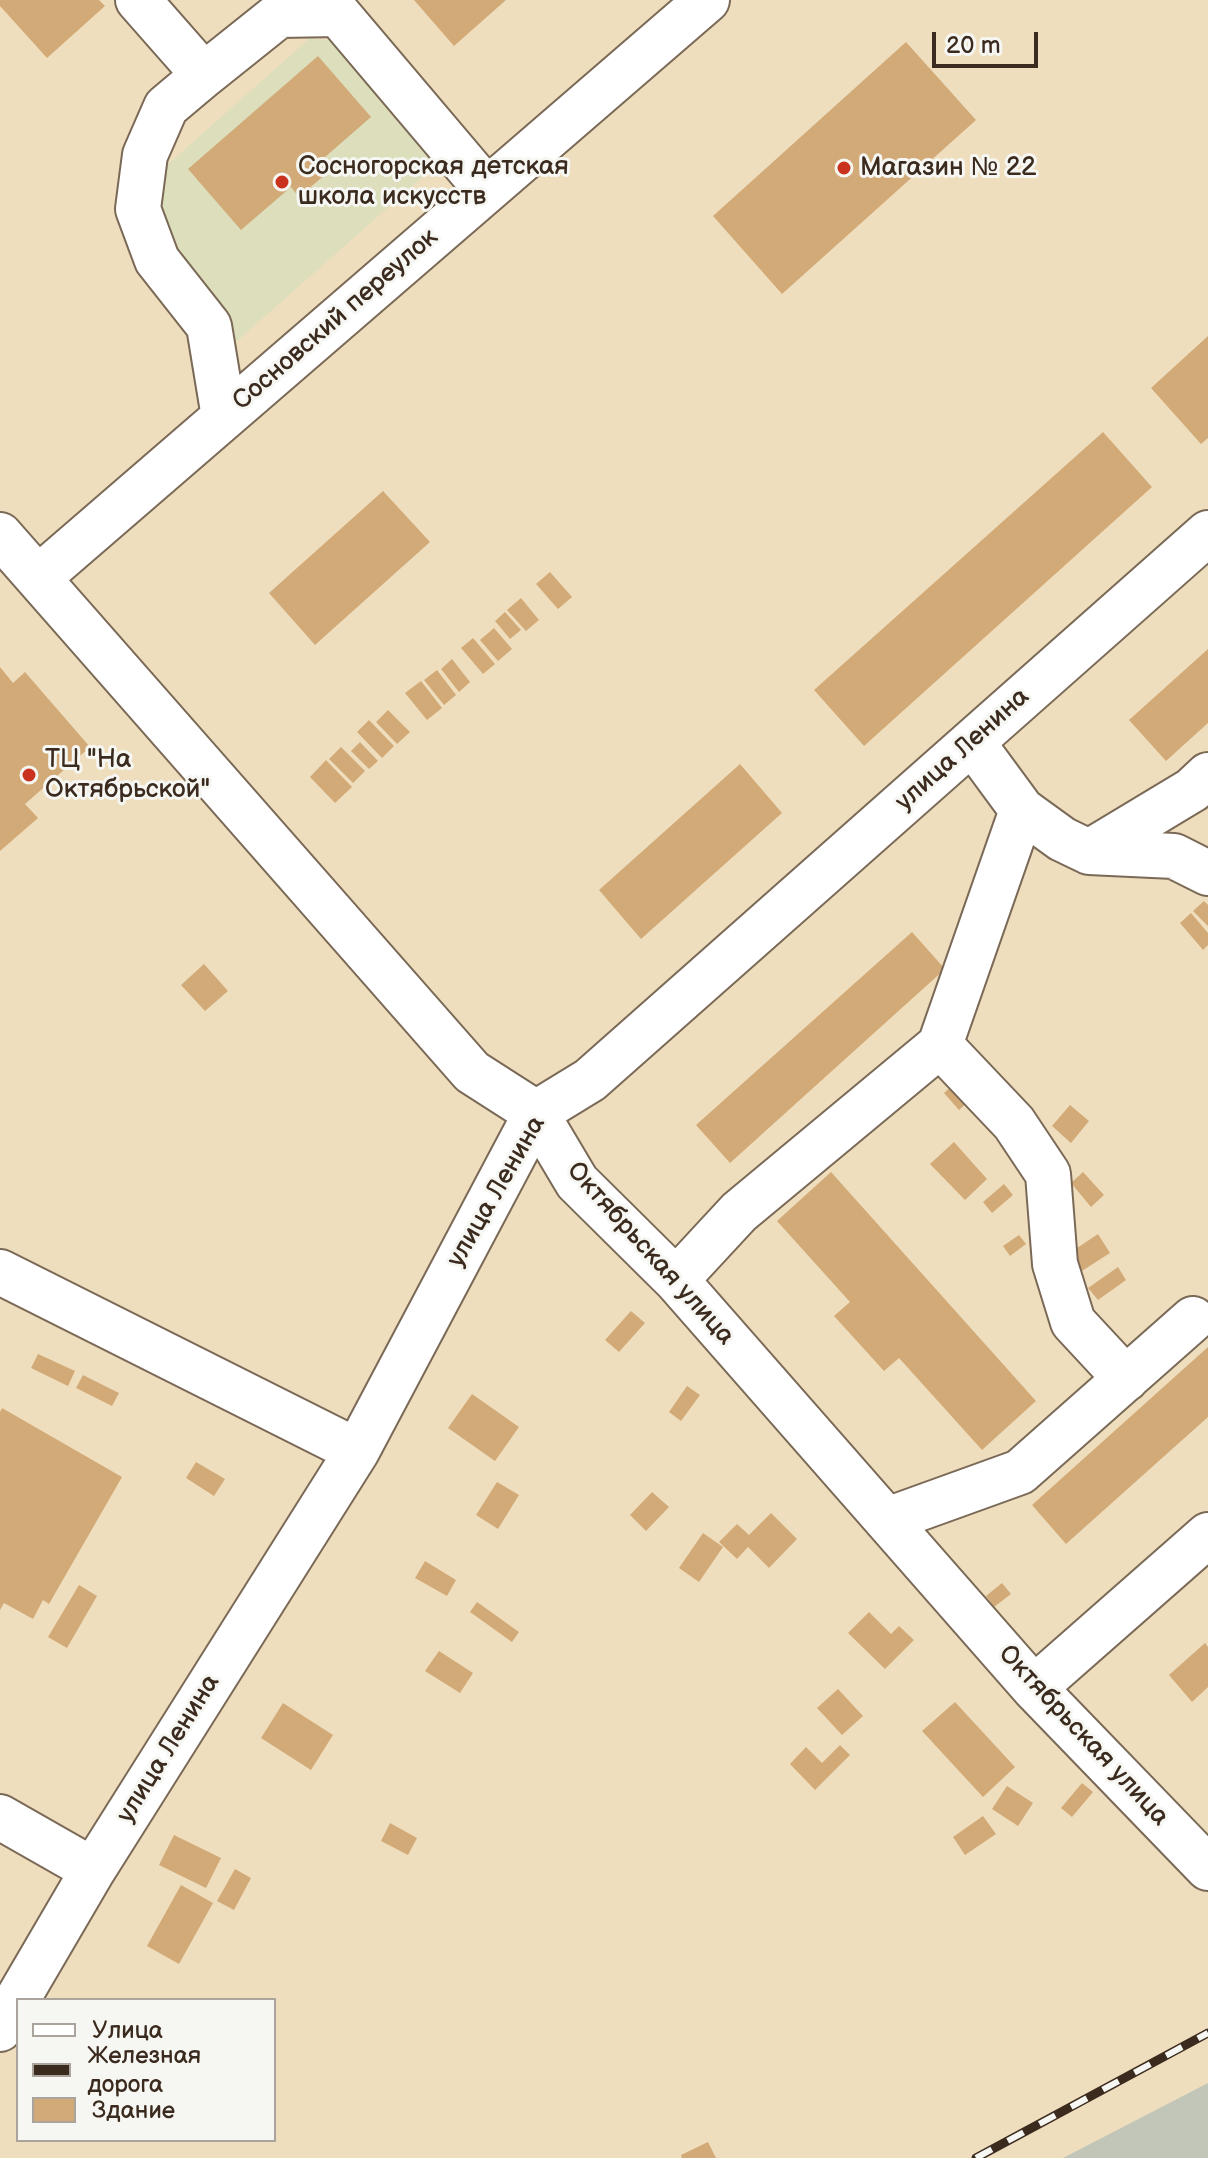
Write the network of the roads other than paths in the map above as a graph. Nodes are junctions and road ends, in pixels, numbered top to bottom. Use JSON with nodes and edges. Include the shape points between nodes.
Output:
{"nodes":[{"id":1,"x":138,"y":0,"type":"edge"},
{"id":2,"x":707,"y":0,"type":"edge"},
{"id":3,"x":340,"y":7,"type":"edge"},
{"id":4,"x":204,"y":75,"type":"junction"},
{"id":5,"x":487,"y":190,"type":"junction"},
{"id":6,"x":224,"y":417,"type":"junction"},
{"id":7,"x":1208,"y":533,"type":"edge"},
{"id":8,"x":0,"y":535,"type":"edge"},
{"id":9,"x":38,"y":578,"type":"junction"},
{"id":10,"x":972,"y":742,"type":"junction"},
{"id":11,"x":1208,"y":775,"type":"edge"},
{"id":12,"x":1022,"y":810,"type":"junction"},
{"id":13,"x":1089,"y":852,"type":"junction"},
{"id":14,"x":1208,"y":873,"type":"edge"},
{"id":15,"x":940,"y":1045,"type":"junction"},
{"id":16,"x":536,"y":1113,"type":"junction"},
{"id":17,"x":0,"y":1272,"type":"edge"},
{"id":18,"x":676,"y":1280,"type":"junction"},
{"id":19,"x":1193,"y":1319,"type":"dead end"},
{"id":20,"x":1126,"y":1379,"type":"junction"},
{"id":21,"x":357,"y":1451,"type":"junction"},
{"id":22,"x":887,"y":1520,"type":"junction"},
{"id":23,"x":1208,"y":1535,"type":"edge"},
{"id":24,"x":1034,"y":1688,"type":"junction"},
{"id":25,"x":0,"y":1817,"type":"edge"},
{"id":26,"x":1208,"y":1868,"type":"edge"},
{"id":27,"x":93,"y":1870,"type":"junction"},
{"id":28,"x":17,"y":1998,"type":"edge"},
{"id":29,"x":16,"y":2000,"type":"edge"},
{"id":30,"x":1,"y":2025,"type":"edge"}],
"edges":[{"from":1,"to":4,"type":"street"},
{"from":2,"to":5,"type":"street","name":"Сосновский переулок"},
{"from":3,"to":4,"type":"street","via":[[279,15]]},
{"from":3,"to":5,"type":"street"},
{"from":4,"to":6,"type":"street","via":[[166,107],[145,155],[138,209],[157,260],[209,326]]},
{"from":5,"to":6,"type":"street","name":"Сосновский переулок"},
{"from":6,"to":9,"type":"street","name":"Сосновский переулок"},
{"from":7,"to":10,"type":"street","name":"улица Ленина"},
{"from":8,"to":9,"type":"street","name":"Октябрьская улица"},
{"from":9,"to":16,"type":"street","name":"Октябрьская улица","via":[[472,1072]]},
{"from":10,"to":12,"type":"street"},
{"from":10,"to":16,"type":"street","name":"улица Ленина","via":[[590,1080]]},
{"from":11,"to":13,"type":"street"},
{"from":12,"to":13,"type":"street"},
{"from":12,"to":15,"type":"street"},
{"from":13,"to":14,"type":"street","via":[[1174,856]]},
{"from":15,"to":18,"type":"street","via":[[739,1212]]},
{"from":15,"to":20,"type":"street","via":[[1014,1123],[1048,1174],[1055,1264],[1073,1322]]},
{"from":16,"to":18,"type":"street","name":"Октябрьская улица","via":[[577,1182]]},
{"from":16,"to":21,"type":"street","name":"улица Ленина"},
{"from":17,"to":21,"type":"street"},
{"from":18,"to":22,"type":"street","name":"Октябрьская улица"},
{"from":19,"to":20,"type":"street"},
{"from":20,"to":22,"type":"street","via":[[1020,1472]]},
{"from":21,"to":27,"type":"street","name":"улица Ленина"},
{"from":22,"to":24,"type":"street","name":"Октябрьская улица"},
{"from":23,"to":24,"type":"street"},
{"from":24,"to":26,"type":"street","name":"Октябрьская улица"},
{"from":25,"to":27,"type":"street"},
{"from":27,"to":28,"type":"street","name":"улица Ленина"},
{"from":29,"to":30,"type":"street","name":"улица Ленина"}]}
